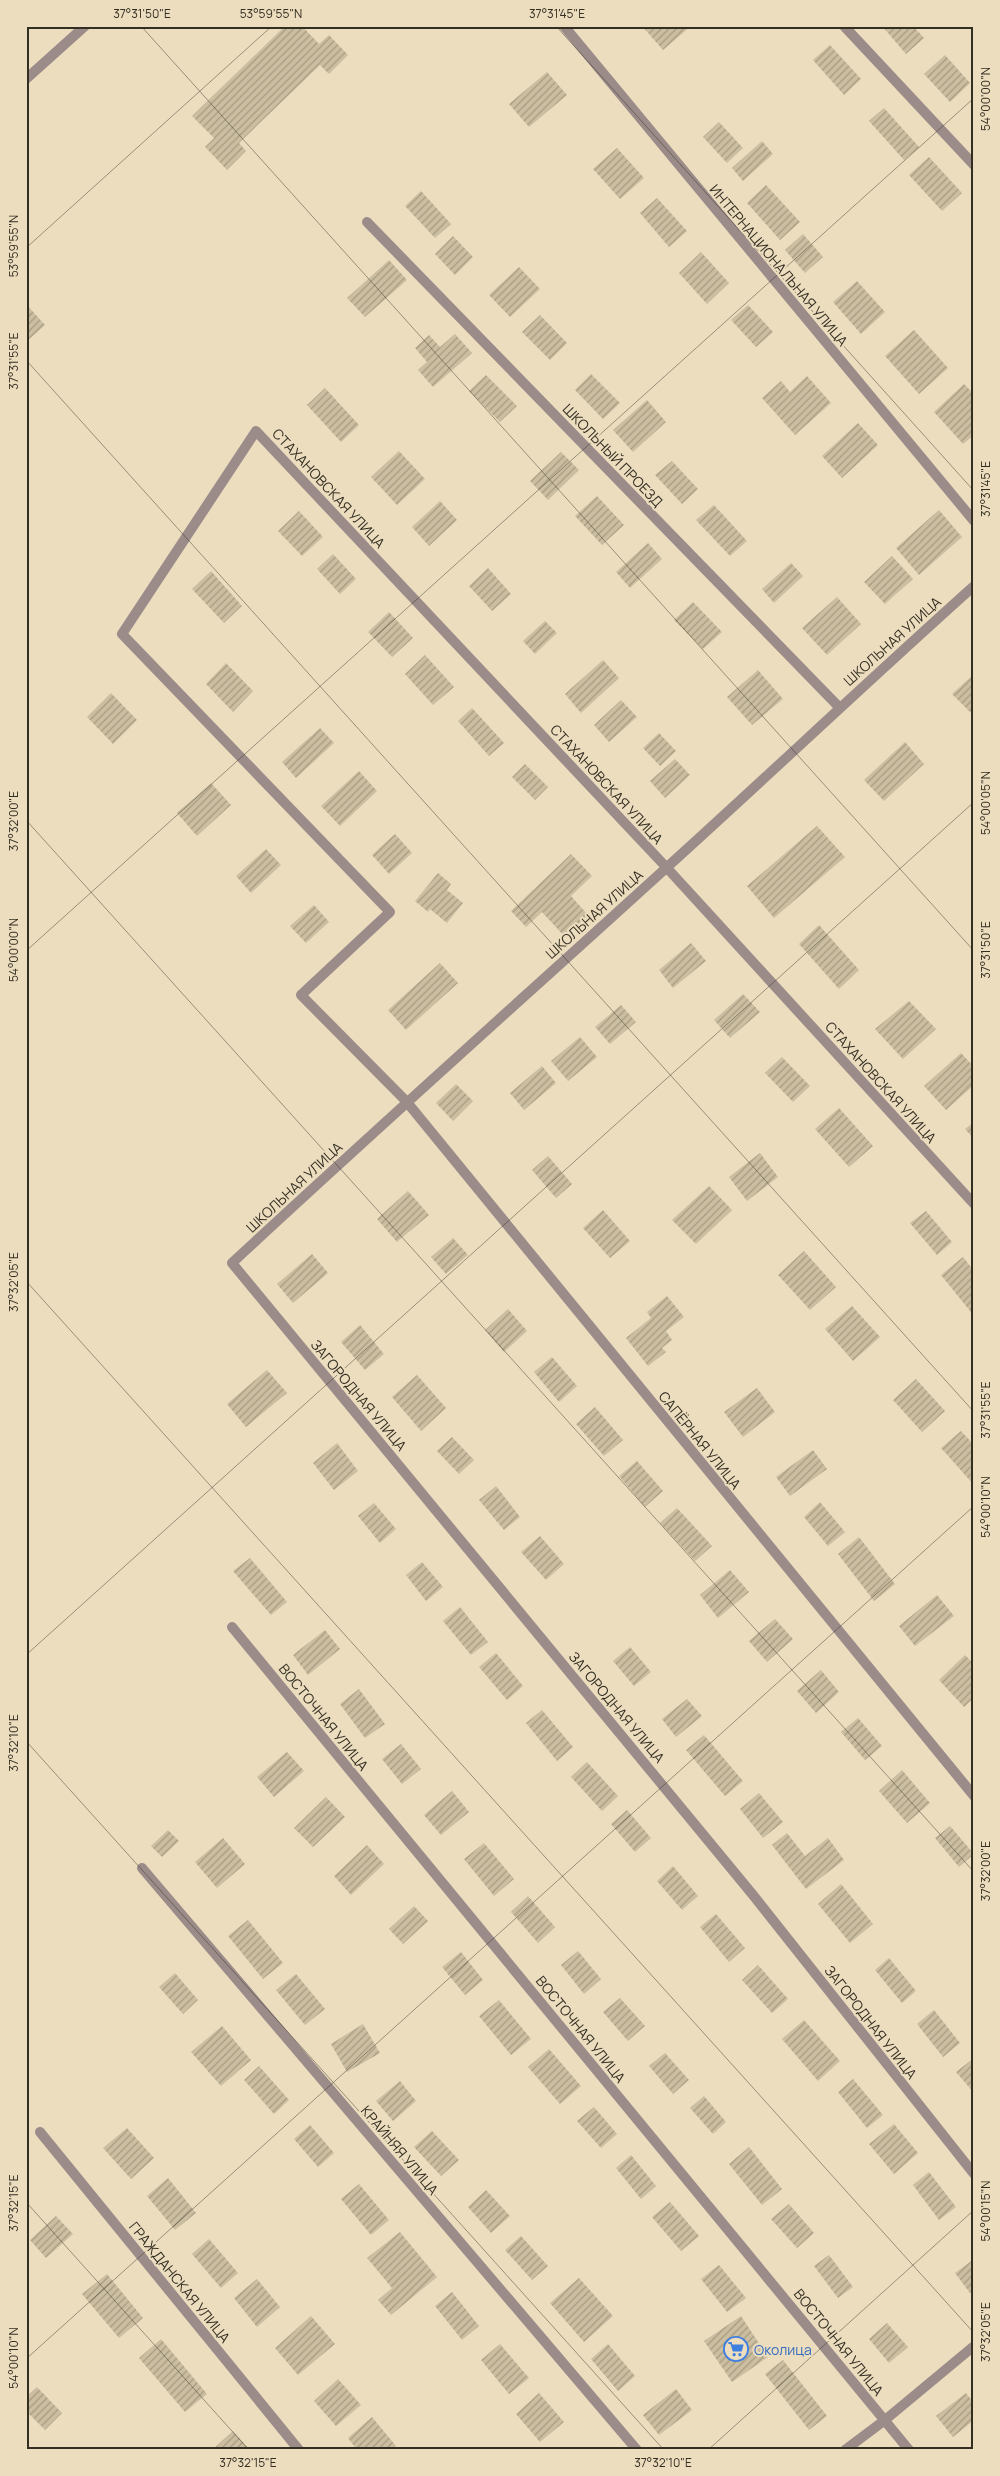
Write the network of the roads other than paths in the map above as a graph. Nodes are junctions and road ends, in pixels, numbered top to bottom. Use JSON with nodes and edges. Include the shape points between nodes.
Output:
{"nodes":[{"id":1,"x":86,"y":26,"type":"edge"},
{"id":2,"x":564,"y":26,"type":"edge"},
{"id":3,"x":844,"y":26,"type":"edge"},
{"id":4,"x":26,"y":79,"type":"edge"},
{"id":5,"x":974,"y":166,"type":"edge"},
{"id":6,"x":367,"y":222,"type":"dead end"},
{"id":7,"x":974,"y":521,"type":"edge"},
{"id":8,"x":974,"y":586,"type":"edge"},
{"id":9,"x":839,"y":707,"type":"junction"},
{"id":10,"x":667,"y":868,"type":"junction"},
{"id":11,"x":406,"y":1101,"type":"junction"},
{"id":12,"x":974,"y":1204,"type":"edge"},
{"id":13,"x":232,"y":1263,"type":"joint"},
{"id":14,"x":232,"y":1627,"type":"dead end"},
{"id":15,"x":974,"y":1796,"type":"edge"},
{"id":16,"x":142,"y":1868,"type":"dead end"},
{"id":17,"x":40,"y":2132,"type":"dead end"},
{"id":18,"x":974,"y":2174,"type":"edge"},
{"id":19,"x":974,"y":2346,"type":"edge"},
{"id":20,"x":885,"y":2420,"type":"junction"},
{"id":21,"x":299,"y":2450,"type":"edge"},
{"id":22,"x":637,"y":2450,"type":"edge"},
{"id":23,"x":845,"y":2450,"type":"edge"},
{"id":24,"x":909,"y":2450,"type":"edge"}],
"edges":[{"from":1,"to":4,"type":"street"},
{"from":2,"to":7,"type":"street","name":"ИНТЕРНАЦИОНАЛЬНАЯ УЛИЦА"},
{"from":3,"to":5,"type":"street"},
{"from":6,"to":9,"type":"street","name":"ШКОЛЬНЫЙ ПРОЕЗД"},
{"from":8,"to":9,"type":"street","name":"ШКОЛЬНАЯ УЛИЦА"},
{"from":9,"to":10,"type":"street","name":"ШКОЛЬНАЯ УЛИЦА"},
{"from":10,"to":11,"type":"street","name":"ШКОЛЬНАЯ УЛИЦА"},
{"from":10,"to":11,"type":"street","name":"СТАХАНОВСКАЯ УЛИЦА","via":[[256,431],[122,634],[390,912],[301,995]]},
{"from":10,"to":12,"type":"street","name":"СТАХАНОВСКАЯ УЛИЦА"},
{"from":11,"to":13,"type":"street","name":"ШКОЛЬНАЯ УЛИЦА"},
{"from":11,"to":15,"type":"street","name":"САПЁРНАЯ УЛИЦА"},
{"from":13,"to":18,"type":"street","name":"ЗАГОРОДНАЯ УЛИЦА","via":[[753,1895]]},
{"from":14,"to":20,"type":"street","name":"ВОСТОЧНАЯ УЛИЦА"},
{"from":16,"to":22,"type":"street","name":"КРАЙНЯЯ УЛИЦА"},
{"from":17,"to":21,"type":"street","name":"ГРАЖДАНСКАЯ УЛИЦА"},
{"from":19,"to":20,"type":"street"},
{"from":20,"to":23,"type":"street"},
{"from":20,"to":24,"type":"street","name":"ВОСТОЧНАЯ УЛИЦА"}]}
